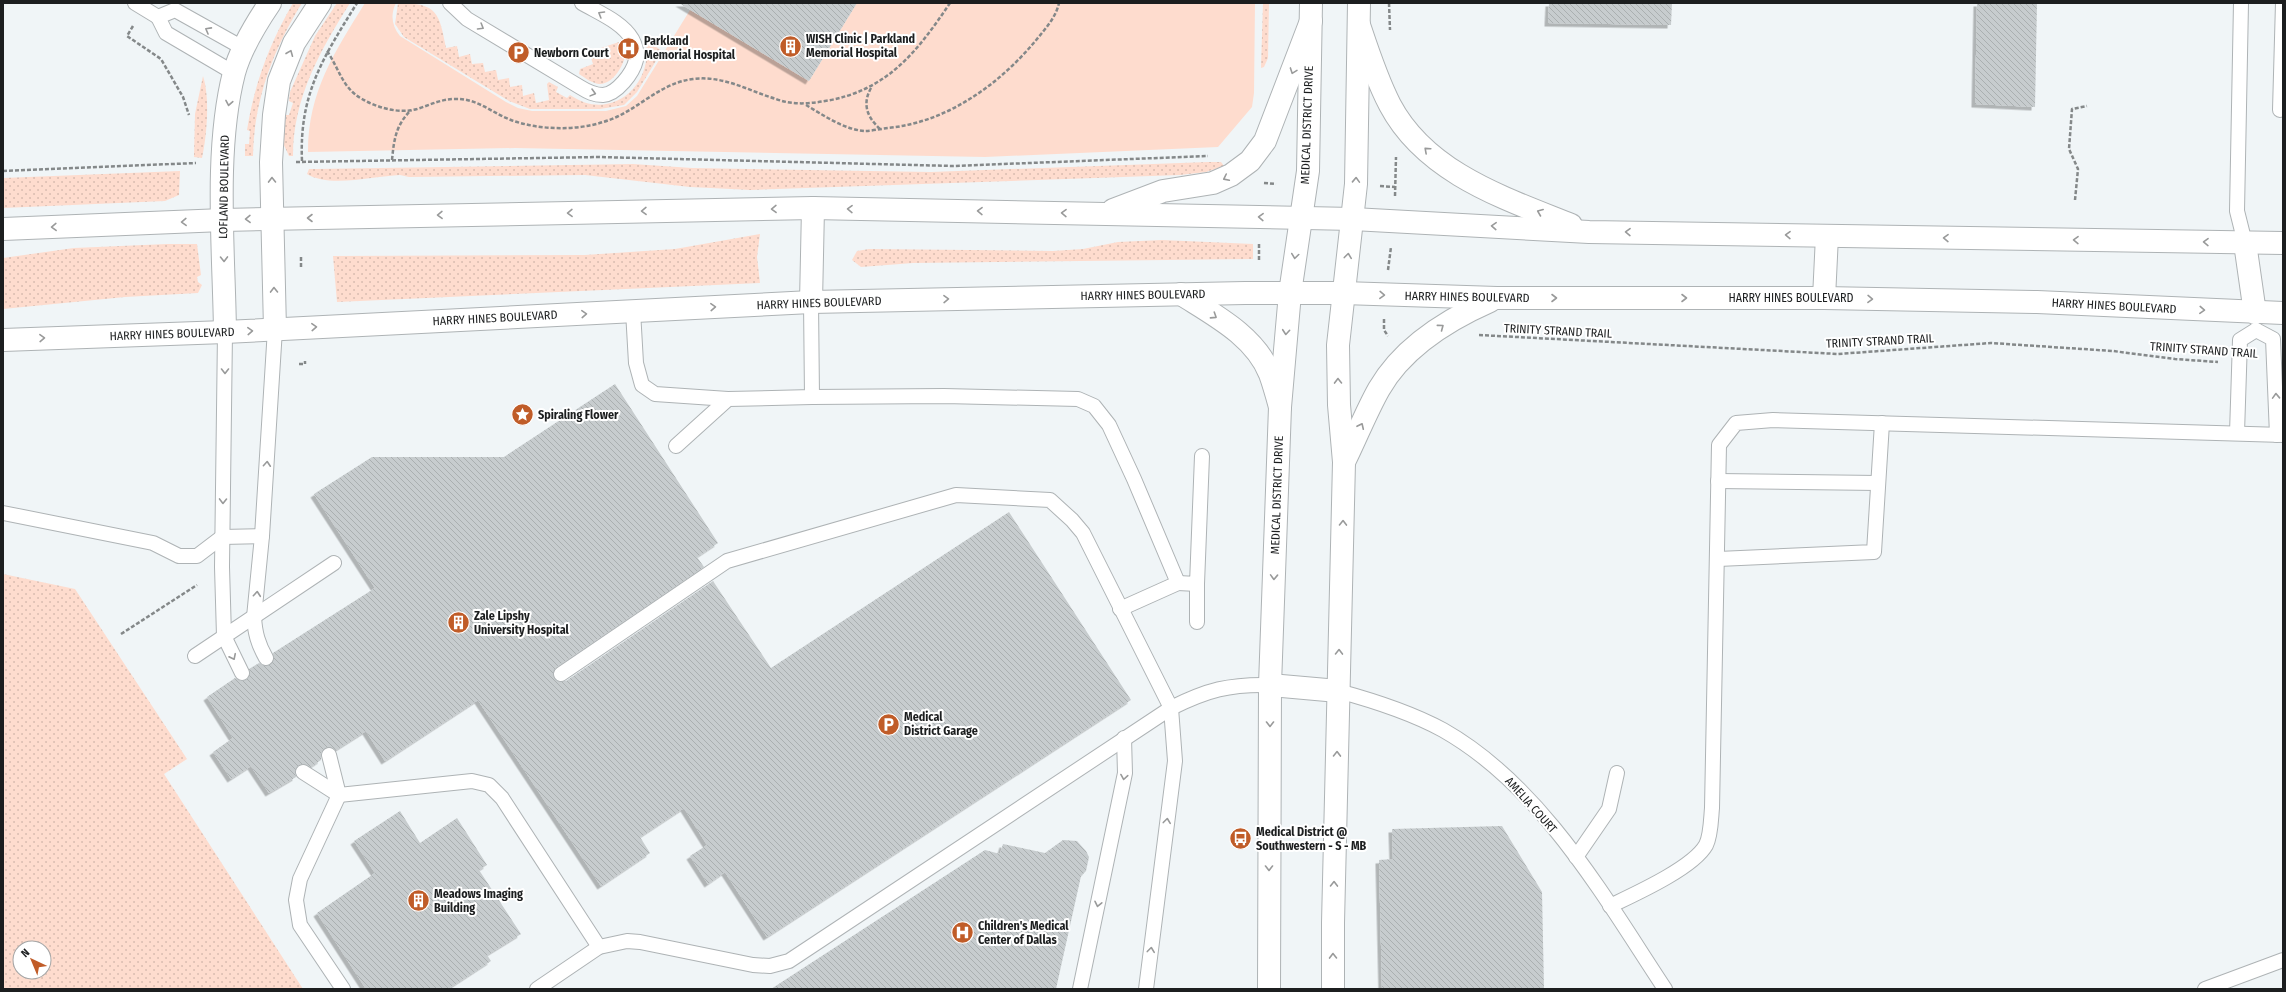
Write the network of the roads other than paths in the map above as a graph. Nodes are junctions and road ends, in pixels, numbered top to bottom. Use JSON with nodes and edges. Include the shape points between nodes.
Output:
{"nodes":[{"id":1,"x":135,"y":3,"type":"edge"},
{"id":2,"x":270,"y":3,"type":"edge"},
{"id":3,"x":320,"y":3,"type":"edge"},
{"id":4,"x":450,"y":3,"type":"edge"},
{"id":5,"x":582,"y":3,"type":"edge"},
{"id":6,"x":1360,"y":3,"type":"edge"},
{"id":7,"x":2241,"y":3,"type":"edge"},
{"id":8,"x":2283,"y":3,"type":"edge"},
{"id":9,"x":177,"y":7,"type":"edge"},
{"id":10,"x":1311,"y":12,"type":"edge"},
{"id":11,"x":158,"y":17,"type":"junction"},
{"id":12,"x":1359,"y":25,"type":"junction"},
{"id":13,"x":243,"y":48,"type":"junction"},
{"id":14,"x":234,"y":73,"type":"junction"},
{"id":15,"x":2280,"y":110,"type":"dead end"},
{"id":16,"x":813,"y":208,"type":"junction"},
{"id":17,"x":1103,"y":214,"type":"junction"},
{"id":18,"x":1300,"y":218,"type":"junction"},
{"id":19,"x":273,"y":219,"type":"junction"},
{"id":20,"x":1352,"y":219,"type":"junction"},
{"id":21,"x":223,"y":220,"type":"junction"},
{"id":22,"x":3,"y":229,"type":"edge"},
{"id":23,"x":1589,"y":232,"type":"junction"},
{"id":24,"x":1826,"y":236,"type":"junction"},
{"id":25,"x":2245,"y":242,"type":"junction"},
{"id":26,"x":2283,"y":243,"type":"edge"},
{"id":27,"x":1290,"y":293,"type":"junction"},
{"id":28,"x":1343,"y":293,"type":"junction"},
{"id":29,"x":1181,"y":294,"type":"junction"},
{"id":30,"x":1497,"y":298,"type":"junction"},
{"id":31,"x":1824,"y":298,"type":"junction"},
{"id":32,"x":811,"y":302,"type":"junction"},
{"id":33,"x":633,"y":311,"type":"junction"},
{"id":34,"x":2283,"y":313,"type":"edge"},
{"id":35,"x":2256,"y":322,"type":"junction"},
{"id":36,"x":275,"y":329,"type":"junction"},
{"id":37,"x":225,"y":332,"type":"junction"},
{"id":38,"x":3,"y":340,"type":"edge"},
{"id":39,"x":812,"y":397,"type":"junction"},
{"id":40,"x":728,"y":399,"type":"junction"},
{"id":41,"x":1280,"y":407,"type":"junction"},
{"id":42,"x":1882,"y":423,"type":"junction"},
{"id":43,"x":2237,"y":433,"type":"junction"},
{"id":44,"x":2280,"y":435,"type":"edge"},
{"id":45,"x":676,"y":446,"type":"dead end"},
{"id":46,"x":1202,"y":456,"type":"dead end"},
{"id":47,"x":1344,"y":462,"type":"junction"},
{"id":48,"x":1718,"y":481,"type":"junction"},
{"id":49,"x":1878,"y":483,"type":"junction"},
{"id":50,"x":3,"y":513,"type":"edge"},
{"id":51,"x":262,"y":536,"type":"junction"},
{"id":52,"x":222,"y":537,"type":"junction"},
{"id":53,"x":1718,"y":558,"type":"junction"},
{"id":54,"x":334,"y":563,"type":"dead end"},
{"id":55,"x":1178,"y":583,"type":"junction"},
{"id":56,"x":1197,"y":584,"type":"junction"},
{"id":57,"x":1120,"y":609,"type":"junction"},
{"id":58,"x":254,"y":617,"type":"junction"},
{"id":59,"x":1197,"y":622,"type":"dead end"},
{"id":60,"x":224,"y":636,"type":"junction"},
{"id":61,"x":195,"y":656,"type":"dead end"},
{"id":62,"x":266,"y":658,"type":"dead end"},
{"id":63,"x":242,"y":673,"type":"dead end"},
{"id":64,"x":561,"y":674,"type":"dead end"},
{"id":65,"x":1270,"y":685,"type":"junction"},
{"id":66,"x":1338,"y":692,"type":"junction"},
{"id":67,"x":1171,"y":708,"type":"junction"},
{"id":68,"x":1124,"y":738,"type":"junction"},
{"id":69,"x":329,"y":755,"type":"dead end"},
{"id":70,"x":303,"y":772,"type":"dead end"},
{"id":71,"x":1617,"y":773,"type":"dead end"},
{"id":72,"x":339,"y":795,"type":"junction"},
{"id":73,"x":1576,"y":857,"type":"junction"},
{"id":74,"x":1610,"y":906,"type":"junction"},
{"id":75,"x":599,"y":947,"type":"junction"},
{"id":76,"x":2283,"y":960,"type":"edge"},
{"id":77,"x":343,"y":989,"type":"edge"},
{"id":78,"x":537,"y":989,"type":"edge"},
{"id":79,"x":1080,"y":989,"type":"edge"},
{"id":80,"x":1146,"y":989,"type":"edge"},
{"id":81,"x":1269,"y":989,"type":"edge"},
{"id":82,"x":1333,"y":989,"type":"edge"},
{"id":83,"x":1665,"y":989,"type":"edge"},
{"id":84,"x":2205,"y":989,"type":"edge"}],
"edges":[{"from":1,"to":11,"type":"lane"},
{"from":2,"to":13,"type":"main road","name":"LOFLAND BOULEVARD"},
{"from":19,"to":3,"type":"main road","one_way":true,"via":[[271,162],[279,82],[294,42]]},
{"from":4,"to":5,"type":"lane","one_way":true,"via":[[467,19],[580,87],[592,94],[605,95],[615,90],[626,78],[636,60],[636,49],[633,40],[619,25]]},
{"from":6,"to":12,"type":"main road"},
{"from":7,"to":25,"type":"lane","via":[[2237,211]]},
{"from":8,"to":15,"type":"lane"},
{"from":9,"to":11,"type":"lane"},
{"from":13,"to":9,"type":"lane","one_way":true},
{"from":10,"to":17,"type":"main road","one_way":true,"via":[[1265,141],[1250,161],[1232,175],[1214,183],[1163,191]]},
{"from":10,"to":18,"type":"main road","name":"MEDICAL DISTRICT DRIVE","via":[[1308,171]]},
{"from":11,"to":14,"type":"lane","via":[[166,33]]},
{"from":20,"to":12,"type":"main road","one_way":true,"via":[[1356,184]]},
{"from":23,"to":12,"type":"main road","one_way":true,"via":[[1499,196],[1463,178],[1429,152],[1408,132],[1390,105]]},
{"from":13,"to":14,"type":"main road","name":"LOFLAND BOULEVARD"},
{"from":14,"to":21,"type":"main road","name":"LOFLAND BOULEVARD","one_way":true,"via":[[223,156]]},
{"from":17,"to":16,"type":"main road","one_way":true},
{"from":16,"to":19,"type":"main road","one_way":true},
{"from":16,"to":32,"type":"main road"},
{"from":18,"to":17,"type":"main road","one_way":true},
{"from":18,"to":20,"type":"main road"},
{"from":18,"to":27,"type":"main road","name":"MEDICAL DISTRICT DRIVE","one_way":true},
{"from":19,"to":21,"type":"main road","one_way":true},
{"from":36,"to":19,"type":"main road","one_way":true},
{"from":23,"to":20,"type":"main road","one_way":true,"via":[[1394,211]]},
{"from":28,"to":20,"type":"main road","one_way":true},
{"from":21,"to":22,"type":"main road","one_way":true},
{"from":21,"to":37,"type":"main road","name":"LOFLAND BOULEVARD","one_way":true},
{"from":24,"to":23,"type":"main road","one_way":true},
{"from":25,"to":24,"type":"main road","one_way":true},
{"from":24,"to":31,"type":"main road"},
{"from":25,"to":26,"type":"main road"},
{"from":25,"to":35,"type":"main road"},
{"from":27,"to":28,"type":"main road","name":"HARRY HINES BOULEVARD"},
{"from":27,"to":29,"type":"main road","name":"HARRY HINES BOULEVARD"},
{"from":27,"to":41,"type":"main road","name":"MEDICAL DISTRICT DRIVE","one_way":true},
{"from":28,"to":30,"type":"main road","name":"HARRY HINES BOULEVARD","one_way":true},
{"from":47,"to":28,"type":"main road","one_way":true,"via":[[1339,405],[1338,345]]},
{"from":32,"to":29,"type":"main road","name":"HARRY HINES BOULEVARD","one_way":true},
{"from":29,"to":41,"type":"main road","one_way":true,"via":[[1237,330],[1255,350],[1270,373]]},
{"from":30,"to":31,"type":"main road","name":"HARRY HINES BOULEVARD","one_way":true},
{"from":47,"to":30,"type":"main road","one_way":true,"via":[[1379,389],[1404,355],[1457,315]]},
{"from":31,"to":35,"type":"main road","name":"HARRY HINES BOULEVARD","one_way":true,"via":[[2037,302]]},
{"from":33,"to":32,"type":"main road","name":"HARRY HINES BOULEVARD","one_way":true},
{"from":32,"to":39,"type":"lane"},
{"from":36,"to":33,"type":"main road","name":"HARRY HINES BOULEVARD","one_way":true},
{"from":33,"to":40,"type":"lane","via":[[636,363],[642,385],[655,394]]},
{"from":34,"to":35,"type":"main road","name":"HARRY HINES BOULEVARD"},
{"from":35,"to":43,"type":"lane","via":[[2240,340]]},
{"from":44,"to":35,"type":"lane","one_way":true,"via":[[2273,339]]},
{"from":37,"to":36,"type":"main road","name":"HARRY HINES BOULEVARD","one_way":true},
{"from":51,"to":36,"type":"lane","one_way":true},
{"from":38,"to":37,"type":"main road","name":"HARRY HINES BOULEVARD","one_way":true},
{"from":37,"to":52,"type":"lane","one_way":true},
{"from":39,"to":40,"type":"lane"},
{"from":39,"to":55,"type":"lane","via":[[944,396],[1078,400],[1094,406],[1109,425]]},
{"from":40,"to":45,"type":"lane"},
{"from":41,"to":65,"type":"main road","name":"MEDICAL DISTRICT DRIVE","one_way":true},
{"from":42,"to":43,"type":"lane"},
{"from":42,"to":48,"type":"lane","via":[[1773,420],[1736,423],[1719,445]]},
{"from":42,"to":49,"type":"lane"},
{"from":43,"to":44,"type":"lane"},
{"from":46,"to":56,"type":"lane"},
{"from":66,"to":47,"type":"main road","one_way":true},
{"from":48,"to":49,"type":"lane"},
{"from":48,"to":53,"type":"lane"},
{"from":49,"to":53,"type":"lane","via":[[1874,552]]},
{"from":50,"to":52,"type":"lane","via":[[153,543],[179,556],[197,556]]},
{"from":51,"to":52,"type":"lane"},
{"from":58,"to":51,"type":"lane","one_way":true},
{"from":52,"to":60,"type":"lane"},
{"from":53,"to":74,"type":"lane","via":[[1712,808],[1707,844],[1692,860],[1654,884]]},
{"from":54,"to":58,"type":"lane"},
{"from":55,"to":56,"type":"lane"},
{"from":55,"to":57,"type":"lane"},
{"from":56,"to":59,"type":"lane"},
{"from":57,"to":64,"type":"lane","via":[[1083,533],[1050,500],[956,495],[726,562]]},
{"from":57,"to":67,"type":"lane"},
{"from":58,"to":60,"type":"lane"},
{"from":58,"to":62,"type":"lane","via":[[258,644]]},
{"from":60,"to":61,"type":"lane"},
{"from":60,"to":63,"type":"lane","one_way":true},
{"from":65,"to":66,"type":"main road"},
{"from":65,"to":67,"type":"lane","via":[[1242,684],[1202,693]]},
{"from":65,"to":81,"type":"main road","name":"MEDICAL DISTRICT DRIVE","one_way":true},
{"from":66,"to":73,"type":"lane","name":"AMELIA COURT","via":[[1392,707],[1442,730],[1467,746],[1512,782]]},
{"from":82,"to":66,"type":"main road","one_way":true},
{"from":67,"to":68,"type":"lane"},
{"from":80,"to":67,"type":"lane","one_way":true,"via":[[1175,761]]},
{"from":68,"to":75,"type":"lane","via":[[790,961],[770,966],[753,965],[627,941]]},
{"from":68,"to":79,"type":"lane","one_way":true,"via":[[1125,773]]},
{"from":69,"to":72,"type":"lane"},
{"from":70,"to":72,"type":"lane"},
{"from":71,"to":73,"type":"lane","via":[[1609,809]]},
{"from":72,"to":75,"type":"lane","via":[[472,781],[488,785],[502,798]]},
{"from":72,"to":77,"type":"lane","via":[[300,879],[296,900],[300,925]]},
{"from":73,"to":74,"type":"lane","name":"AMELIA COURT"},
{"from":74,"to":83,"type":"lane","name":"AMELIA COURT"},
{"from":75,"to":78,"type":"lane"},
{"from":76,"to":84,"type":"lane"}]}
